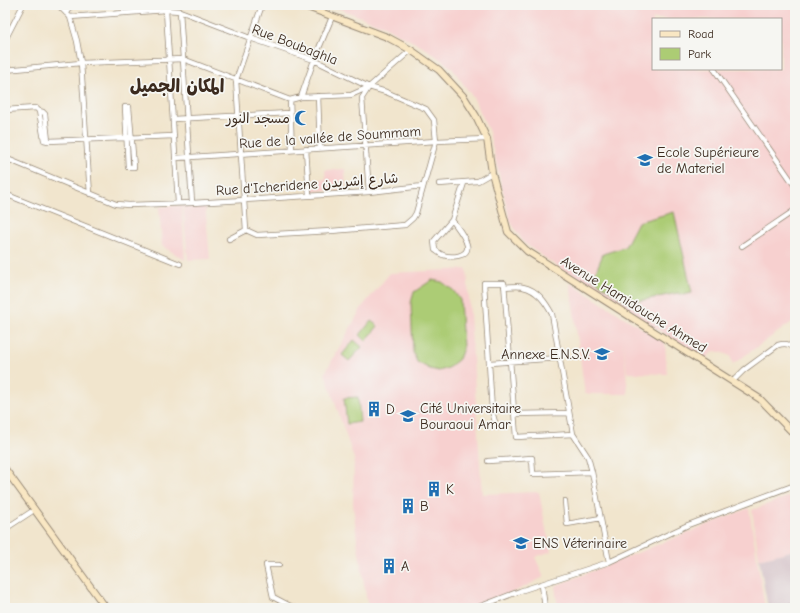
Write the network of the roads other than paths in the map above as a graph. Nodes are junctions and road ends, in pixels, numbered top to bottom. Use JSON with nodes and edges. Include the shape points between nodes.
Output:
{"nodes":[{"id":1,"x":23,"y":5,"type":"edge"},
{"id":2,"x":58,"y":5,"type":"edge"},
{"id":3,"x":71,"y":5,"type":"edge"},
{"id":4,"x":262,"y":5,"type":"edge"},
{"id":5,"x":302,"y":5,"type":"edge"},
{"id":6,"x":166,"y":10,"type":"junction"},
{"id":7,"x":180,"y":11,"type":"junction"},
{"id":8,"x":66,"y":13,"type":"junction"},
{"id":9,"x":70,"y":17,"type":"junction"},
{"id":10,"x":332,"y":17,"type":"junction"},
{"id":11,"x":6,"y":37,"type":"edge"},
{"id":12,"x":250,"y":38,"type":"junction"},
{"id":13,"x":411,"y":50,"type":"junction"},
{"id":14,"x":183,"y":59,"type":"junction"},
{"id":15,"x":169,"y":60,"type":"junction"},
{"id":16,"x":314,"y":60,"type":"junction"},
{"id":17,"x":80,"y":63,"type":"junction"},
{"id":18,"x":5,"y":70,"type":"edge"},
{"id":19,"x":715,"y":70,"type":"edge"},
{"id":20,"x":236,"y":80,"type":"junction"},
{"id":21,"x":369,"y":87,"type":"junction"},
{"id":22,"x":318,"y":96,"type":"junction"},
{"id":23,"x":301,"y":97,"type":"junction"},
{"id":24,"x":290,"y":100,"type":"junction"},
{"id":25,"x":5,"y":110,"type":"edge"},
{"id":26,"x":290,"y":113,"type":"junction"},
{"id":27,"x":238,"y":115,"type":"junction"},
{"id":28,"x":187,"y":118,"type":"junction"},
{"id":29,"x":173,"y":119,"type":"junction"},
{"id":30,"x":174,"y":136,"type":"junction"},
{"id":31,"x":129,"y":138,"type":"junction"},
{"id":32,"x":487,"y":139,"type":"junction"},
{"id":33,"x":86,"y":140,"type":"junction"},
{"id":34,"x":436,"y":141,"type":"junction"},
{"id":35,"x":366,"y":145,"type":"junction"},
{"id":36,"x":320,"y":148,"type":"junction"},
{"id":37,"x":306,"y":149,"type":"junction"},
{"id":38,"x":292,"y":150,"type":"junction"},
{"id":39,"x":240,"y":153,"type":"junction"},
{"id":40,"x":189,"y":157,"type":"junction"},
{"id":41,"x":5,"y":158,"type":"edge"},
{"id":42,"x":175,"y":158,"type":"junction"},
{"id":43,"x":492,"y":173,"type":"junction"},
{"id":44,"x":464,"y":183,"type":"junction"},
{"id":45,"x":440,"y":184,"type":"dead end"},
{"id":46,"x":423,"y":186,"type":"junction"},
{"id":47,"x":795,"y":186,"type":"edge"},
{"id":48,"x":369,"y":192,"type":"junction"},
{"id":49,"x":5,"y":194,"type":"edge"},
{"id":50,"x":90,"y":194,"type":"junction"},
{"id":51,"x":309,"y":195,"type":"junction"},
{"id":52,"x":244,"y":200,"type":"junction"},
{"id":53,"x":178,"y":203,"type":"junction"},
{"id":54,"x":192,"y":203,"type":"junction"},
{"id":55,"x":795,"y":210,"type":"edge"},
{"id":56,"x":452,"y":220,"type":"junction"},
{"id":57,"x":246,"y":230,"type":"junction"},
{"id":58,"x":229,"y":239,"type":"dead end"},
{"id":59,"x":742,"y":246,"type":"dead end"},
{"id":60,"x":180,"y":264,"type":"dead end"},
{"id":61,"x":504,"y":287,"type":"junction"},
{"id":62,"x":795,"y":348,"type":"edge"},
{"id":63,"x":560,"y":358,"type":"junction"},
{"id":64,"x":510,"y":361,"type":"junction"},
{"id":65,"x":490,"y":363,"type":"junction"},
{"id":66,"x":733,"y":381,"type":"junction"},
{"id":67,"x":514,"y":408,"type":"junction"},
{"id":68,"x":492,"y":411,"type":"junction"},
{"id":69,"x":569,"y":413,"type":"junction"},
{"id":70,"x":515,"y":414,"type":"junction"},
{"id":71,"x":495,"y":422,"type":"dead end"},
{"id":72,"x":573,"y":434,"type":"junction"},
{"id":73,"x":795,"y":435,"type":"edge"},
{"id":74,"x":488,"y":461,"type":"dead end"},
{"id":75,"x":5,"y":469,"type":"edge"},
{"id":76,"x":592,"y":472,"type":"junction"},
{"id":77,"x":795,"y":485,"type":"edge"},
{"id":78,"x":565,"y":501,"type":"dead end"},
{"id":79,"x":30,"y":512,"type":"dead end"},
{"id":80,"x":601,"y":518,"type":"junction"},
{"id":81,"x":5,"y":529,"type":"edge"},
{"id":82,"x":609,"y":562,"type":"junction"},
{"id":83,"x":279,"y":565,"type":"dead end"},
{"id":84,"x":542,"y":584,"type":"junction"},
{"id":85,"x":795,"y":606,"type":"edge"},
{"id":86,"x":106,"y":608,"type":"edge"},
{"id":87,"x":294,"y":608,"type":"edge"},
{"id":88,"x":476,"y":608,"type":"edge"},
{"id":89,"x":545,"y":608,"type":"edge"},
{"id":90,"x":785,"y":608,"type":"edge"}],
"edges":[{"from":1,"to":11,"type":"street"},
{"from":2,"to":8,"type":"street"},
{"from":3,"to":8,"type":"street"},
{"from":4,"to":12,"type":"street"},
{"from":5,"to":10,"type":"main road","name":"Avenue Hamidouche Ahmed"},
{"from":6,"to":7,"type":"street","name":"Rue Boubaghla"},
{"from":6,"to":9,"type":"street","name":"Rue Boubaghla"},
{"from":6,"to":15,"type":"street"},
{"from":7,"to":12,"type":"street","name":"Rue Boubaghla"},
{"from":7,"to":14,"type":"street"},
{"from":8,"to":9,"type":"street"},
{"from":9,"to":17,"type":"street"},
{"from":10,"to":13,"type":"main road","name":"Avenue Hamidouche Ahmed","via":[[386,37]]},
{"from":10,"to":16,"type":"street"},
{"from":12,"to":16,"type":"street","name":"Rue Boubaghla"},
{"from":12,"to":20,"type":"street"},
{"from":13,"to":21,"type":"street"},
{"from":13,"to":32,"type":"main road","name":"Avenue Hamidouche Ahmed","via":[[439,70],[464,97]]},
{"from":14,"to":15,"type":"street"},
{"from":14,"to":20,"type":"street"},
{"from":14,"to":28,"type":"street"},
{"from":15,"to":17,"type":"street"},
{"from":15,"to":29,"type":"street"},
{"from":16,"to":21,"type":"street","name":"Rue Boubaghla"},
{"from":16,"to":23,"type":"street"},
{"from":17,"to":18,"type":"street"},
{"from":17,"to":33,"type":"street"},
{"from":19,"to":47,"type":"street"},
{"from":20,"to":24,"type":"street"},
{"from":20,"to":27,"type":"street"},
{"from":21,"to":22,"type":"street","via":[[351,95]]},
{"from":21,"to":34,"type":"street","name":"Rue Boubaghla","via":[[426,109],[434,120]]},
{"from":21,"to":35,"type":"street","via":[[362,98]]},
{"from":22,"to":23,"type":"street"},
{"from":22,"to":36,"type":"street"},
{"from":23,"to":24,"type":"street"},
{"from":24,"to":26,"type":"street"},
{"from":25,"to":33,"type":"street","via":[[36,108],[39,111],[44,140]]},
{"from":26,"to":27,"type":"street"},
{"from":26,"to":38,"type":"street"},
{"from":27,"to":28,"type":"street"},
{"from":27,"to":39,"type":"street"},
{"from":28,"to":29,"type":"street"},
{"from":28,"to":40,"type":"street"},
{"from":29,"to":30,"type":"street"},
{"from":30,"to":31,"type":"street"},
{"from":30,"to":42,"type":"street"},
{"from":31,"to":31,"type":"street","via":[[128,167],[134,166]]},
{"from":31,"to":31,"type":"street","via":[[129,107],[125,107]]},
{"from":31,"to":33,"type":"street"},
{"from":32,"to":34,"type":"street","name":"Rue de la vallée de Soummam"},
{"from":32,"to":43,"type":"main road","name":"Avenue Hamidouche Ahmed"},
{"from":33,"to":50,"type":"street"},
{"from":34,"to":35,"type":"street","name":"Rue de la vallée de Soummam"},
{"from":34,"to":46,"type":"street"},
{"from":35,"to":36,"type":"street","name":"Rue de la vallée de Soummam"},
{"from":35,"to":48,"type":"street"},
{"from":36,"to":37,"type":"street","name":"Rue de la vallée de Soummam"},
{"from":37,"to":38,"type":"street","name":"Rue de la vallée de Soummam"},
{"from":37,"to":51,"type":"street"},
{"from":38,"to":39,"type":"street","name":"Rue de la vallée de Soummam"},
{"from":39,"to":40,"type":"street","name":"Rue de la vallée de Soummam"},
{"from":39,"to":52,"type":"street"},
{"from":40,"to":42,"type":"street","name":"Rue de la vallée de Soummam"},
{"from":40,"to":54,"type":"street"},
{"from":41,"to":50,"type":"street","name":"Rue d'Icheridene شارع إشريدن"},
{"from":42,"to":53,"type":"street"},
{"from":43,"to":44,"type":"street","via":[[478,181]]},
{"from":43,"to":66,"type":"main road","name":"Avenue Hamidouche Ahmed","via":[[508,232],[527,251]]},
{"from":44,"to":45,"type":"street"},
{"from":44,"to":56,"type":"street"},
{"from":46,"to":48,"type":"street","name":"Rue d'Icheridene شارع إشريدن"},
{"from":46,"to":57,"type":"street","via":[[416,213],[405,225],[257,236]]},
{"from":48,"to":51,"type":"street","name":"Rue d'Icheridene شارع إشريدن"},
{"from":49,"to":60,"type":"street"},
{"from":50,"to":53,"type":"street","name":"Rue d'Icheridene شارع إشريدن","via":[[116,204]]},
{"from":51,"to":52,"type":"street","name":"Rue d'Icheridene شارع إشريدن"},
{"from":52,"to":54,"type":"street","name":"Rue d'Icheridene شارع إشريدن"},
{"from":52,"to":57,"type":"street"},
{"from":53,"to":54,"type":"street","name":"Rue d'Icheridene شارع إشريدن"},
{"from":55,"to":59,"type":"street"},
{"from":56,"to":56,"type":"street","via":[[434,241],[435,250],[442,255],[463,254],[468,246]]},
{"from":57,"to":58,"type":"street"},
{"from":61,"to":63,"type":"street","via":[[523,287],[537,293],[546,302],[552,314]]},
{"from":61,"to":64,"type":"street"},
{"from":61,"to":65,"type":"street","via":[[504,283],[484,283]]},
{"from":62,"to":66,"type":"street","via":[[789,344],[778,345]]},
{"from":63,"to":64,"type":"street"},
{"from":63,"to":69,"type":"street"},
{"from":64,"to":65,"type":"street"},
{"from":64,"to":67,"type":"street"},
{"from":65,"to":68,"type":"street"},
{"from":66,"to":73,"type":"main road","name":"Avenue Hamidouche Ahmed","via":[[760,399]]},
{"from":67,"to":68,"type":"street"},
{"from":67,"to":70,"type":"street"},
{"from":68,"to":71,"type":"street"},
{"from":69,"to":70,"type":"street"},
{"from":69,"to":72,"type":"street"},
{"from":70,"to":72,"type":"street","via":[[516,437]]},
{"from":72,"to":76,"type":"street","via":[[588,457]]},
{"from":74,"to":76,"type":"street","via":[[532,458],[533,474]]},
{"from":75,"to":86,"type":"main road"},
{"from":76,"to":80,"type":"street"},
{"from":77,"to":82,"type":"street","via":[[688,525]]},
{"from":78,"to":80,"type":"street","via":[[568,524]]},
{"from":79,"to":81,"type":"street"},
{"from":80,"to":82,"type":"street"},
{"from":82,"to":84,"type":"street"},
{"from":83,"to":87,"type":"street","via":[[266,565],[273,597]]},
{"from":84,"to":88,"type":"street"},
{"from":84,"to":89,"type":"street"},
{"from":85,"to":90,"type":"street"}]}
